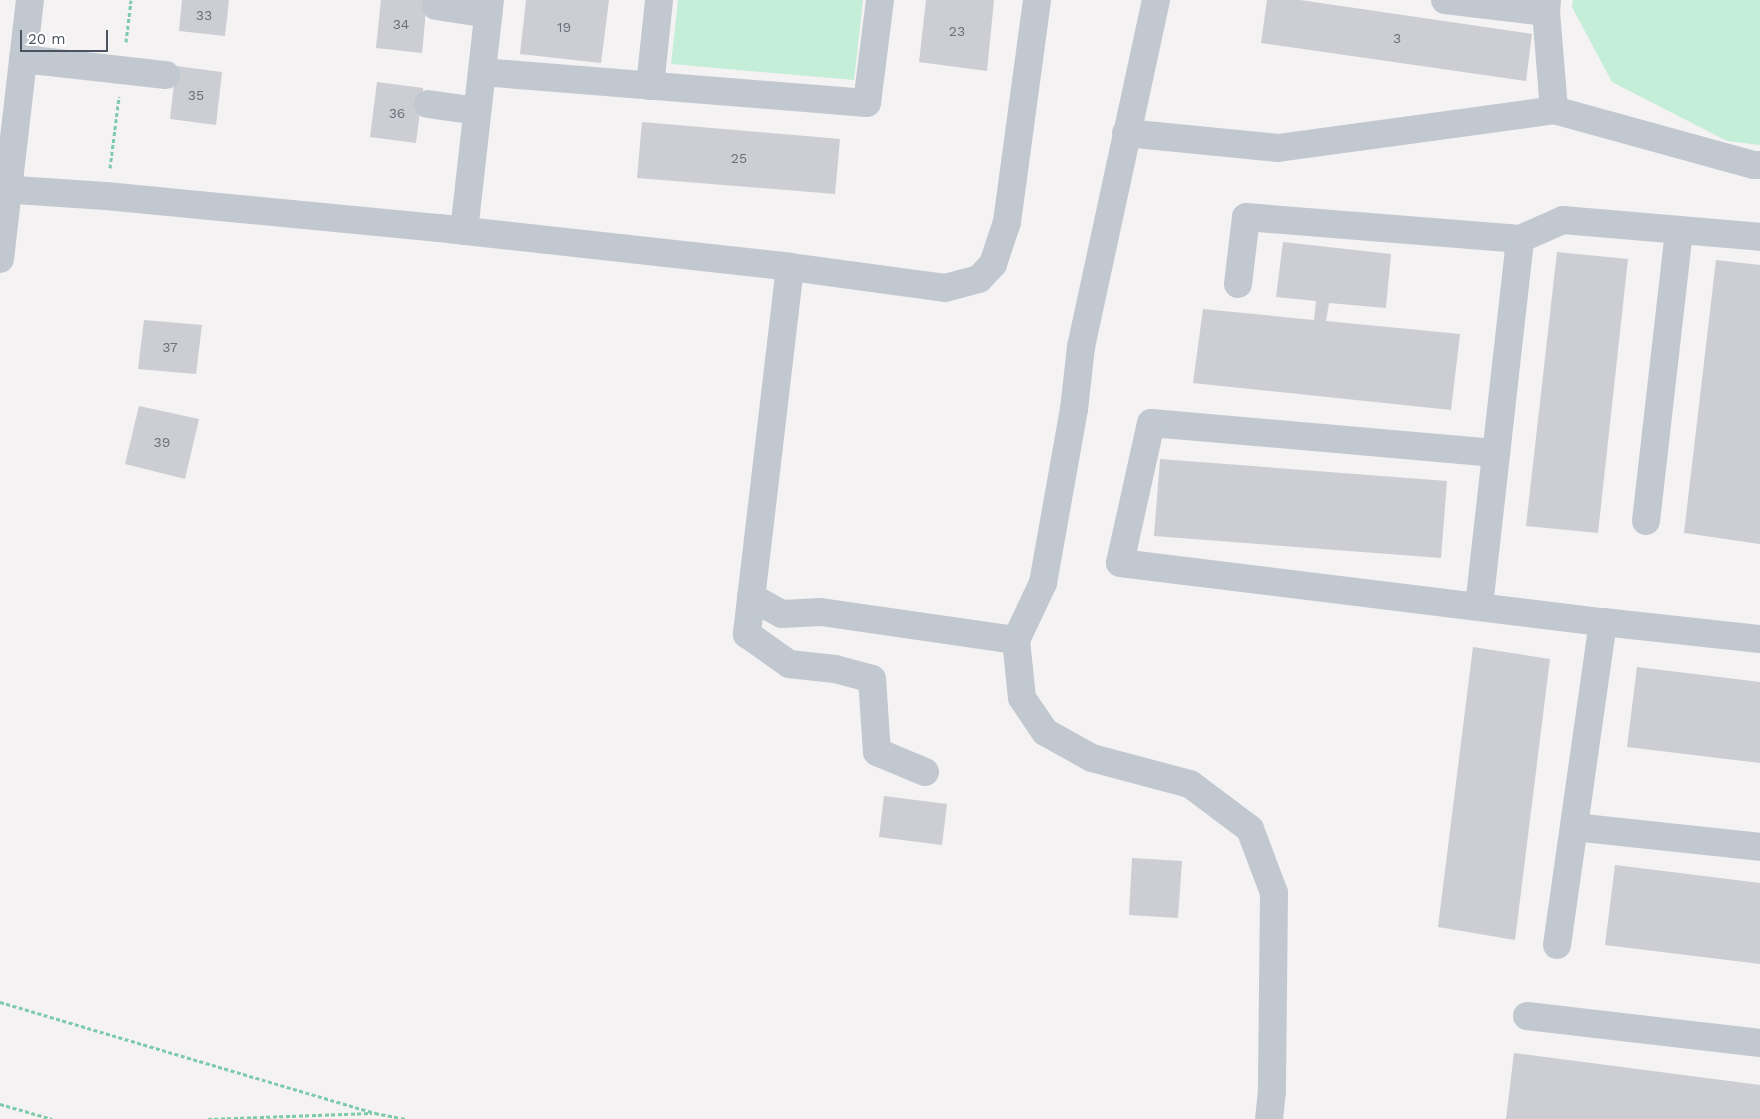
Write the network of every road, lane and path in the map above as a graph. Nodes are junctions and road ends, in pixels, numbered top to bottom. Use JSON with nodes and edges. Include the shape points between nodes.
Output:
{"nodes":[{"id":1,"x":30,"y":0,"type":"edge"},
{"id":2,"x":659,"y":0,"type":"edge"},
{"id":3,"x":880,"y":0,"type":"edge"},
{"id":4,"x":1037,"y":0,"type":"edge"},
{"id":5,"x":1156,"y":0,"type":"edge"},
{"id":6,"x":1445,"y":0,"type":"edge"},
{"id":7,"x":436,"y":6,"type":"dead end"},
{"id":8,"x":1547,"y":6,"type":"edge"},
{"id":9,"x":489,"y":7,"type":"edge"},
{"id":10,"x":15,"y":69,"type":"edge"},
{"id":11,"x":482,"y":72,"type":"junction"},
{"id":12,"x":166,"y":75,"type":"dead end"},
{"id":13,"x":650,"y":86,"type":"junction"},
{"id":14,"x":428,"y":104,"type":"dead end"},
{"id":15,"x":1554,"y":110,"type":"junction"},
{"id":16,"x":477,"y":111,"type":"junction"},
{"id":17,"x":1126,"y":133,"type":"junction"},
{"id":18,"x":1760,"y":165,"type":"edge"},
{"id":19,"x":4,"y":190,"type":"edge"},
{"id":20,"x":1678,"y":230,"type":"junction"},
{"id":21,"x":464,"y":231,"type":"junction"},
{"id":22,"x":1760,"y":237,"type":"edge"},
{"id":23,"x":1520,"y":239,"type":"junction"},
{"id":24,"x":0,"y":259,"type":"edge"},
{"id":25,"x":790,"y":267,"type":"junction"},
{"id":26,"x":1238,"y":284,"type":"dead end"},
{"id":27,"x":1495,"y":453,"type":"junction"},
{"id":28,"x":1646,"y":521,"type":"dead end"},
{"id":29,"x":751,"y":597,"type":"junction"},
{"id":30,"x":1479,"y":606,"type":"junction"},
{"id":31,"x":1603,"y":622,"type":"junction"},
{"id":32,"x":1760,"y":639,"type":"edge"},
{"id":33,"x":1016,"y":640,"type":"junction"},
{"id":34,"x":925,"y":772,"type":"dead end"},
{"id":35,"x":1574,"y":827,"type":"junction"},
{"id":36,"x":1760,"y":847,"type":"edge"},
{"id":37,"x":1557,"y":945,"type":"dead end"},
{"id":38,"x":0,"y":1002,"type":"edge"},
{"id":39,"x":1527,"y":1016,"type":"dead end"},
{"id":40,"x":1760,"y":1043,"type":"edge"},
{"id":41,"x":0,"y":1104,"type":"edge"},
{"id":42,"x":375,"y":1113,"type":"junction"},
{"id":43,"x":52,"y":1119,"type":"edge"},
{"id":44,"x":208,"y":1119,"type":"edge"},
{"id":45,"x":405,"y":1119,"type":"edge"},
{"id":46,"x":1269,"y":1119,"type":"edge"}],
"edges":[{"from":1,"to":10,"type":"street"},
{"from":2,"to":13,"type":"street"},
{"from":3,"to":13,"type":"street","via":[[868,103]]},
{"from":4,"to":25,"type":"street","via":[[1007,222],[993,264],[979,279],[946,288]]},
{"from":5,"to":17,"type":"street"},
{"from":6,"to":8,"type":"street"},
{"from":7,"to":9,"type":"street"},
{"from":8,"to":15,"type":"street"},
{"from":9,"to":11,"type":"street"},
{"from":10,"to":12,"type":"street"},
{"from":10,"to":19,"type":"street"},
{"from":11,"to":13,"type":"street"},
{"from":11,"to":16,"type":"street"},
{"from":14,"to":16,"type":"street"},
{"from":15,"to":17,"type":"street","via":[[1278,148]]},
{"from":15,"to":18,"type":"street","via":[[1754,166]]},
{"from":16,"to":21,"type":"street"},
{"from":17,"to":33,"type":"street","via":[[1081,347],[1074,409],[1043,583]]},
{"from":19,"to":21,"type":"street","via":[[106,196]]},
{"from":19,"to":24,"type":"street"},
{"from":20,"to":22,"type":"street"},
{"from":20,"to":23,"type":"street","via":[[1564,220]]},
{"from":20,"to":28,"type":"street"},
{"from":21,"to":25,"type":"street"},
{"from":23,"to":26,"type":"street","via":[[1246,217]]},
{"from":23,"to":27,"type":"street"},
{"from":25,"to":29,"type":"street"},
{"from":27,"to":30,"type":"street"},
{"from":27,"to":30,"type":"street","via":[[1151,423],[1120,562]]},
{"from":29,"to":33,"type":"street","via":[[782,614],[821,612]]},
{"from":29,"to":34,"type":"street","via":[[747,634],[789,664],[835,669],[872,679],[877,752]]},
{"from":30,"to":31,"type":"street"},
{"from":31,"to":32,"type":"street"},
{"from":31,"to":35,"type":"street"},
{"from":33,"to":46,"type":"street","via":[[1022,698],[1044,732],[1092,758],[1190,784],[1250,829],[1274,892]]},
{"from":35,"to":36,"type":"street"},
{"from":35,"to":37,"type":"street"},
{"from":38,"to":42,"type":"path"},
{"from":39,"to":40,"type":"street"},
{"from":41,"to":43,"type":"path"},
{"from":42,"to":44,"type":"path"},
{"from":42,"to":45,"type":"path"}]}
